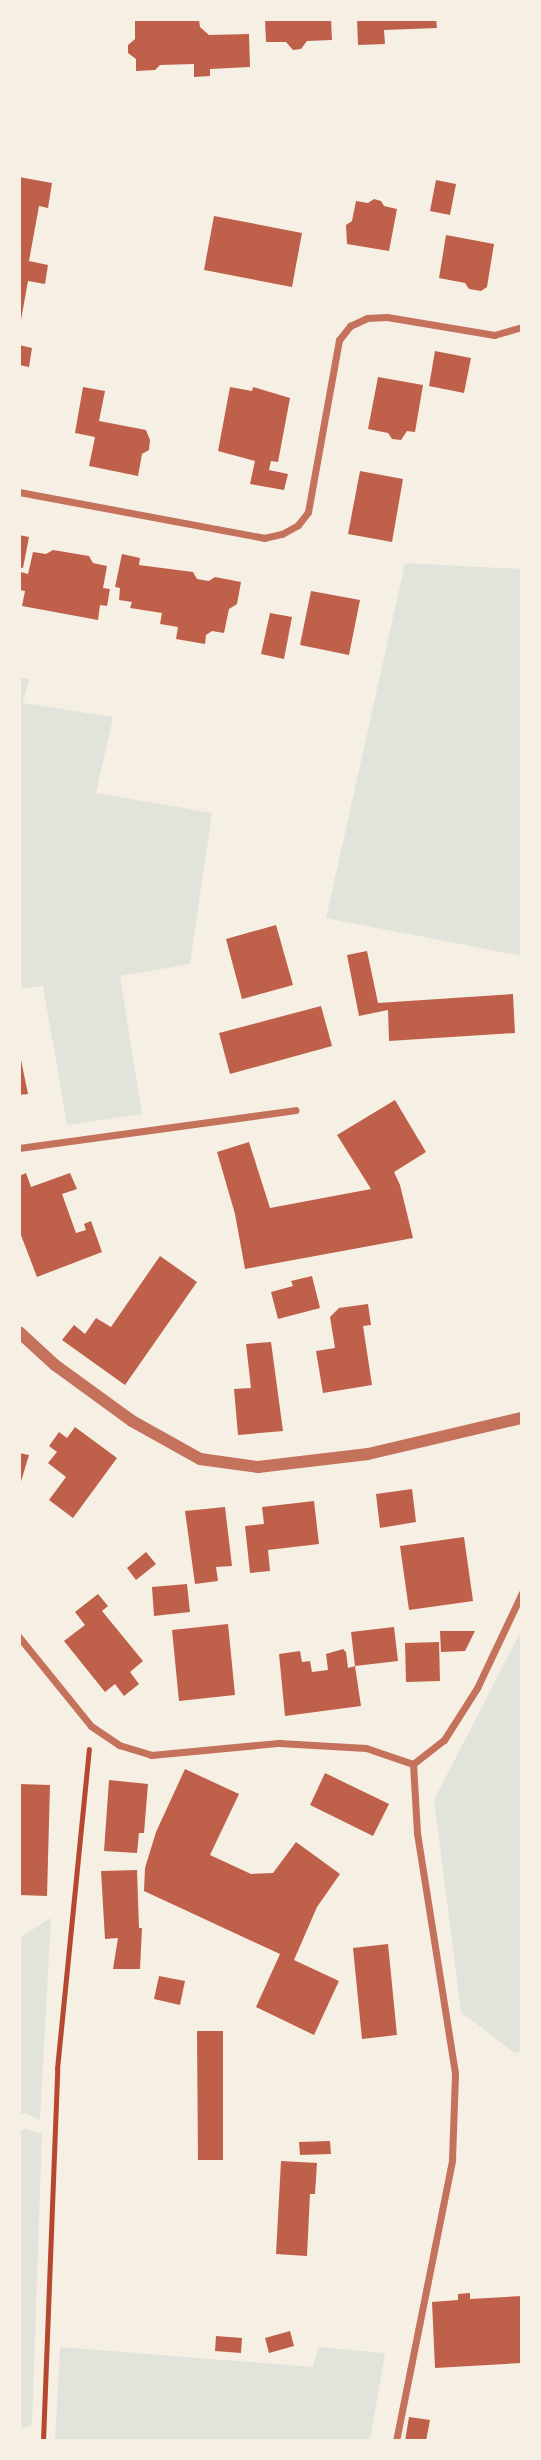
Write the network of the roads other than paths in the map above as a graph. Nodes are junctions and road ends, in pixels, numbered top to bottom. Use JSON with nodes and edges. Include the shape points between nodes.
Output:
{"nodes":[{"id":1,"x":522,"y":327,"type":"edge"},
{"id":2,"x":19,"y":492,"type":"edge"},
{"id":3,"x":295,"y":1110,"type":"dead end"},
{"id":4,"x":19,"y":1148,"type":"edge"},
{"id":5,"x":19,"y":1332,"type":"edge"},
{"id":6,"x":522,"y":1418,"type":"edge"},
{"id":7,"x":522,"y":1593,"type":"edge"},
{"id":8,"x":19,"y":1637,"type":"edge"},
{"id":9,"x":413,"y":1764,"type":"junction"},
{"id":10,"x":396,"y":2441,"type":"edge"}],
"edges":[{"from":1,"to":2,"type":"street","via":[[494,334],[387,317],[367,318],[350,326],[340,340],[309,512],[282,534],[264,538]]},
{"from":3,"to":4,"type":"street"},
{"from":5,"to":6,"type":"street","via":[[55,1366],[132,1421],[200,1459],[257,1467],[368,1454]]},
{"from":7,"to":9,"type":"street","via":[[471,1698],[444,1740]]},
{"from":8,"to":9,"type":"street","via":[[92,1726],[119,1745],[151,1755],[279,1743],[366,1748]]},
{"from":9,"to":10,"type":"street","via":[[416,1833],[455,2073],[452,2160]]}]}
